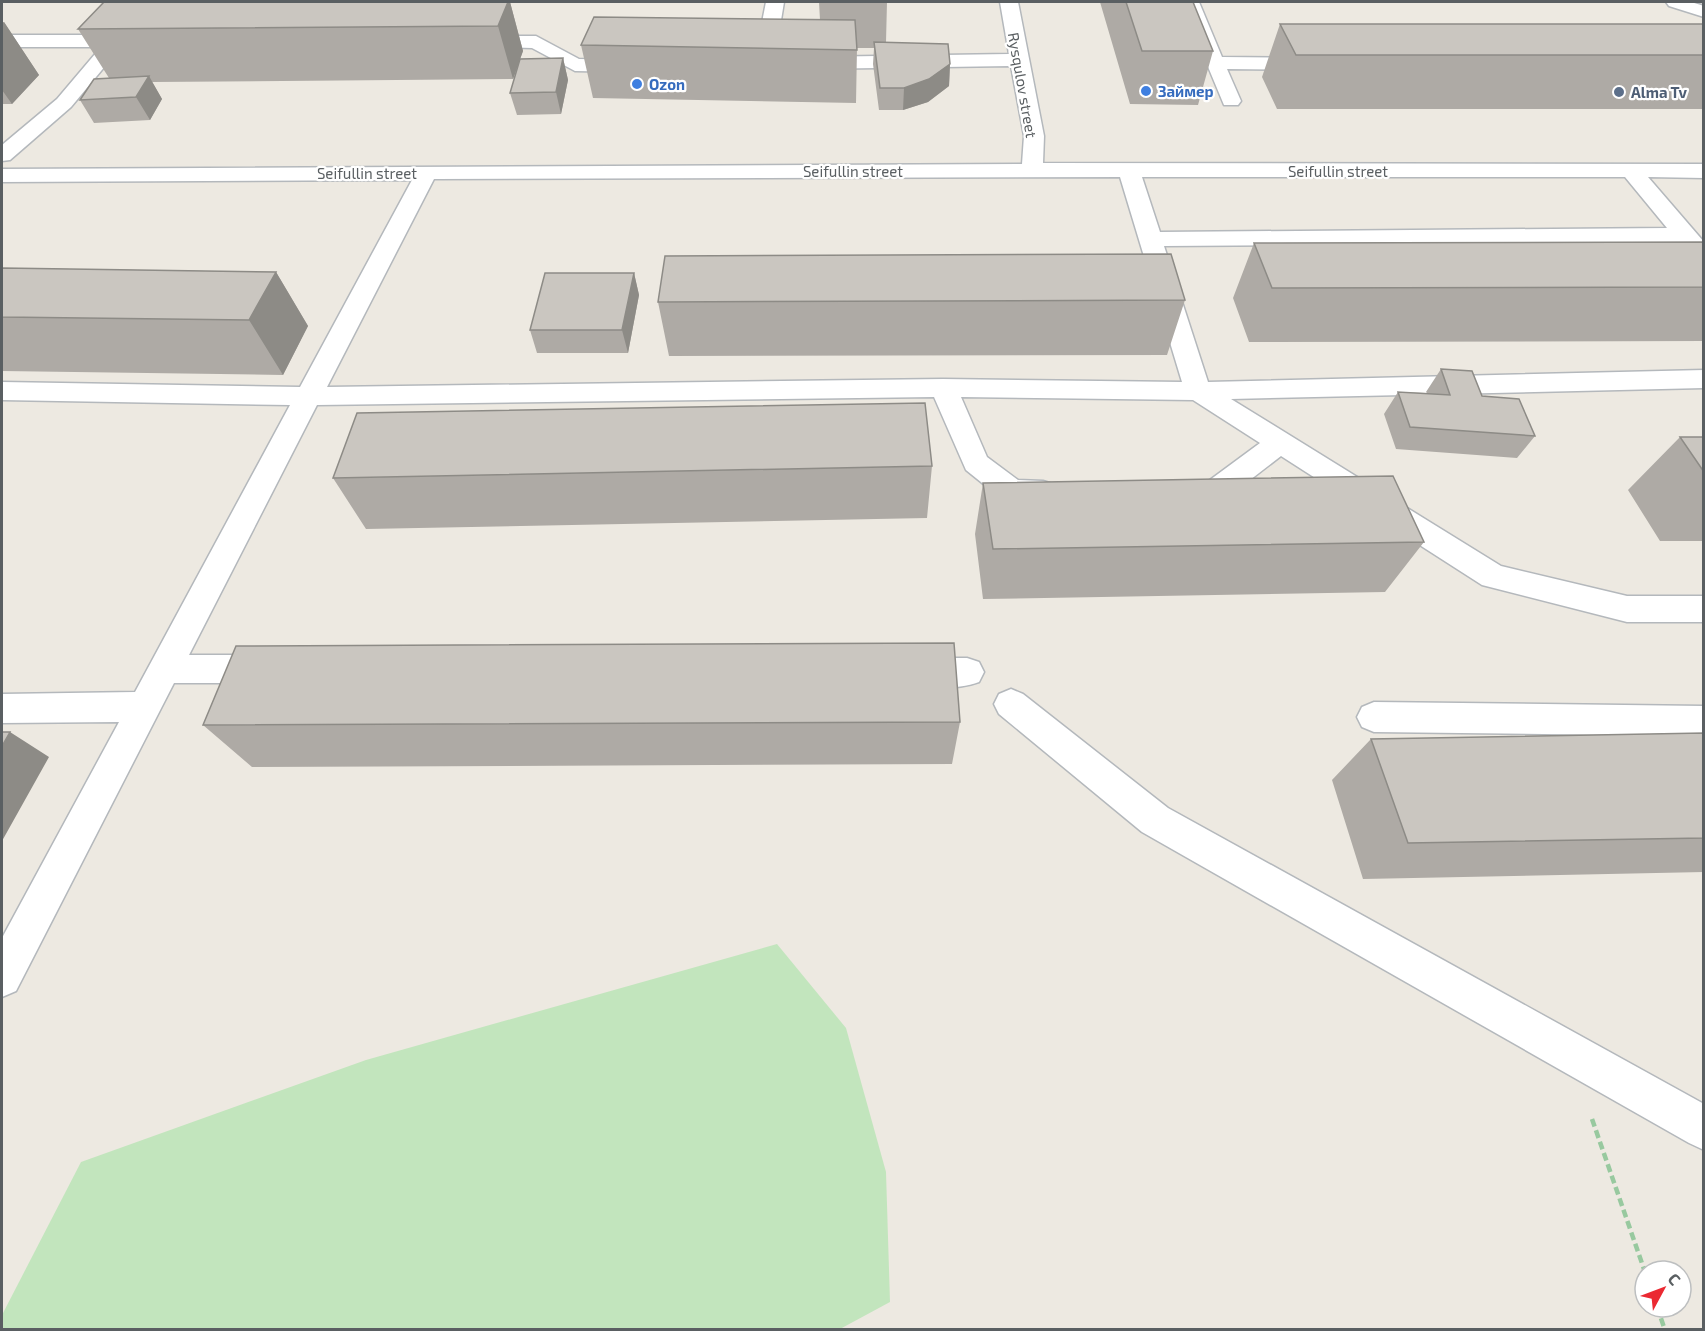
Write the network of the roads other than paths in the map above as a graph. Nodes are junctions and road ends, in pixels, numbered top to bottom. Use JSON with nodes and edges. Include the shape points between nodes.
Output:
{"nodes":[{"id":1,"x":775,"y":2,"type":"edge"},
{"id":2,"x":1009,"y":2,"type":"edge"},
{"id":3,"x":1190,"y":2,"type":"edge"},
{"id":4,"x":1675,"y":2,"type":"edge"},
{"id":5,"x":1704,"y":12,"type":"edge"},
{"id":6,"x":119,"y":33,"type":"junction"},
{"id":7,"x":2,"y":41,"type":"edge"},
{"id":8,"x":152,"y":42,"type":"edge"},
{"id":9,"x":464,"y":42,"type":"edge"},
{"id":10,"x":1020,"y":60,"type":"junction"},
{"id":11,"x":1215,"y":63,"type":"junction"},
{"id":12,"x":1323,"y":64,"type":"edge"},
{"id":13,"x":644,"y":66,"type":"edge"},
{"id":14,"x":1231,"y":101,"type":"dead end"},
{"id":15,"x":2,"y":155,"type":"edge"},
{"id":16,"x":1032,"y":170,"type":"junction"},
{"id":17,"x":1129,"y":170,"type":"junction"},
{"id":18,"x":1704,"y":171,"type":"edge"},
{"id":19,"x":424,"y":172,"type":"junction"},
{"id":20,"x":1632,"y":172,"type":"junction"},
{"id":21,"x":2,"y":175,"type":"edge"},
{"id":22,"x":1685,"y":235,"type":"junction"},
{"id":23,"x":1151,"y":239,"type":"junction"},
{"id":24,"x":1704,"y":257,"type":"edge"},
{"id":25,"x":1704,"y":379,"type":"edge"},
{"id":26,"x":943,"y":388,"type":"junction"},
{"id":27,"x":2,"y":391,"type":"edge"},
{"id":28,"x":1198,"y":391,"type":"junction"},
{"id":29,"x":308,"y":396,"type":"junction"},
{"id":30,"x":1281,"y":442,"type":"junction"},
{"id":31,"x":1069,"y":493,"type":"edge"},
{"id":32,"x":1171,"y":498,"type":"edge"},
{"id":33,"x":1704,"y":609,"type":"edge"},
{"id":34,"x":166,"y":669,"type":"junction"},
{"id":35,"x":297,"y":669,"type":"edge"},
{"id":36,"x":883,"y":671,"type":"edge"},
{"id":37,"x":967,"y":672,"type":"dead end"},
{"id":38,"x":1011,"y":704,"type":"dead end"},
{"id":39,"x":146,"y":707,"type":"junction"},
{"id":40,"x":2,"y":708,"type":"edge"},
{"id":41,"x":1374,"y":717,"type":"dead end"},
{"id":42,"x":1704,"y":721,"type":"edge"},
{"id":43,"x":2,"y":977,"type":"edge"},
{"id":44,"x":1704,"y":1128,"type":"edge"}],
"edges":[{"from":1,"to":10,"type":"street","via":[[755,66]]},
{"from":2,"to":10,"type":"street","name":"Rysqulov street"},
{"from":3,"to":11,"type":"street"},
{"from":4,"to":5,"type":"street"},
{"from":6,"to":7,"type":"street","via":[[93,42]]},
{"from":6,"to":8,"type":"street"},
{"from":6,"to":15,"type":"street","via":[[64,104]]},
{"from":9,"to":13,"type":"street","via":[[536,42],[575,65]]},
{"from":10,"to":16,"type":"street","name":"Rysqulov street","via":[[1034,136]]},
{"from":11,"to":12,"type":"street"},
{"from":11,"to":14,"type":"street"},
{"from":16,"to":17,"type":"street","name":"Seifullin street"},
{"from":16,"to":19,"type":"street","name":"Seifullin street"},
{"from":17,"to":20,"type":"street","name":"Seifullin street"},
{"from":17,"to":23,"type":"street"},
{"from":18,"to":20,"type":"street","name":"Seifullin street"},
{"from":19,"to":21,"type":"street","name":"Seifullin street"},
{"from":19,"to":29,"type":"street","via":[[423,182]]},
{"from":20,"to":22,"type":"street"},
{"from":22,"to":23,"type":"street"},
{"from":22,"to":24,"type":"street"},
{"from":23,"to":28,"type":"street"},
{"from":25,"to":28,"type":"street"},
{"from":26,"to":28,"type":"street"},
{"from":26,"to":29,"type":"street"},
{"from":26,"to":31,"type":"street","via":[[976,463],[1012,491]]},
{"from":27,"to":29,"type":"street"},
{"from":28,"to":30,"type":"street"},
{"from":29,"to":34,"type":"street"},
{"from":30,"to":32,"type":"street","via":[[1205,499]]},
{"from":30,"to":33,"type":"street","via":[[1493,576],[1627,609]]},
{"from":34,"to":35,"type":"street"},
{"from":34,"to":39,"type":"street"},
{"from":36,"to":37,"type":"street"},
{"from":38,"to":44,"type":"street","via":[[1155,820]]},
{"from":39,"to":40,"type":"street"},
{"from":39,"to":43,"type":"street"},
{"from":41,"to":42,"type":"street"}]}
